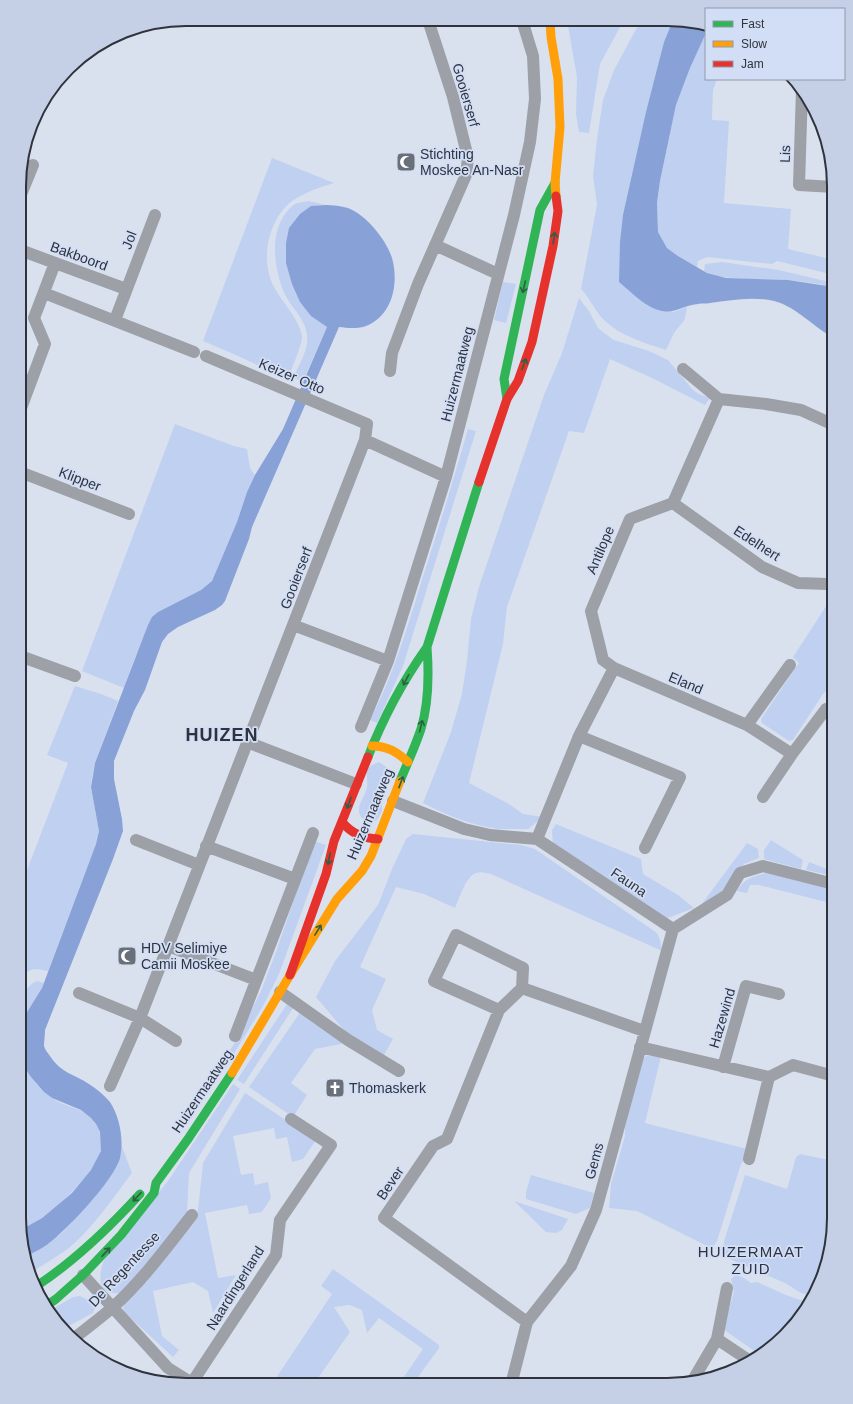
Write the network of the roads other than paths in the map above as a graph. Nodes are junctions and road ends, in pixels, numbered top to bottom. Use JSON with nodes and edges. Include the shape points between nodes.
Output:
{"nodes":[{"id":1,"x":430,"y":26,"type":"edge"},
{"id":2,"x":524,"y":26,"type":"edge"},
{"id":3,"x":545,"y":26,"type":"edge"},
{"id":4,"x":550,"y":26,"type":"edge"},
{"id":5,"x":551,"y":37,"type":"junction"},
{"id":6,"x":802,"y":100,"type":"edge"},
{"id":7,"x":33,"y":165,"type":"dead end"},
{"id":8,"x":26,"y":182,"type":"edge"},
{"id":9,"x":555,"y":183,"type":"junction"},
{"id":10,"x":827,"y":187,"type":"edge"},
{"id":11,"x":155,"y":215,"type":"dead end"},
{"id":12,"x":435,"y":245,"type":"junction"},
{"id":13,"x":26,"y":252,"type":"edge"},
{"id":14,"x":55,"y":263,"type":"junction"},
{"id":15,"x":498,"y":274,"type":"junction"},
{"id":16,"x":126,"y":289,"type":"junction"},
{"id":17,"x":44,"y":293,"type":"junction"},
{"id":18,"x":115,"y":320,"type":"junction"},
{"id":19,"x":194,"y":352,"type":"dead end"},
{"id":20,"x":206,"y":356,"type":"dead end"},
{"id":21,"x":684,"y":369,"type":"dead end"},
{"id":22,"x":390,"y":371,"type":"dead end"},
{"id":23,"x":26,"y":395,"type":"edge"},
{"id":24,"x":507,"y":399,"type":"junction"},
{"id":25,"x":719,"y":399,"type":"junction"},
{"id":26,"x":827,"y":422,"type":"edge"},
{"id":27,"x":367,"y":424,"type":"joint"},
{"id":28,"x":365,"y":440,"type":"junction"},
{"id":29,"x":26,"y":474,"type":"edge"},
{"id":30,"x":446,"y":477,"type":"junction"},
{"id":31,"x":673,"y":503,"type":"junction"},
{"id":32,"x":129,"y":514,"type":"dead end"},
{"id":33,"x":827,"y":584,"type":"edge"},
{"id":34,"x":293,"y":626,"type":"junction"},
{"id":35,"x":427,"y":647,"type":"junction"},
{"id":36,"x":26,"y":658,"type":"edge"},
{"id":37,"x":388,"y":661,"type":"junction"},
{"id":38,"x":790,"y":665,"type":"dead end"},
{"id":39,"x":614,"y":668,"type":"junction"},
{"id":40,"x":75,"y":676,"type":"dead end"},
{"id":41,"x":827,"y":709,"type":"edge"},
{"id":42,"x":747,"y":725,"type":"junction"},
{"id":43,"x":361,"y":727,"type":"dead end"},
{"id":44,"x":578,"y":736,"type":"junction"},
{"id":45,"x":247,"y":742,"type":"junction"},
{"id":46,"x":372,"y":746,"type":"junction"},
{"id":47,"x":792,"y":754,"type":"junction"},
{"id":48,"x":408,"y":762,"type":"junction"},
{"id":49,"x":356,"y":784,"type":"junction"},
{"id":50,"x":763,"y":797,"type":"dead end"},
{"id":51,"x":393,"y":801,"type":"junction"},
{"id":52,"x":342,"y":822,"type":"junction"},
{"id":53,"x":313,"y":833,"type":"dead end"},
{"id":54,"x":378,"y":839,"type":"junction"},
{"id":55,"x":537,"y":839,"type":"junction"},
{"id":56,"x":136,"y":840,"type":"dead end"},
{"id":57,"x":206,"y":846,"type":"junction"},
{"id":58,"x":645,"y":848,"type":"dead end"},
{"id":59,"x":199,"y":865,"type":"junction"},
{"id":60,"x":295,"y":879,"type":"junction"},
{"id":61,"x":827,"y":882,"type":"edge"},
{"id":62,"x":673,"y":929,"type":"junction"},
{"id":63,"x":168,"y":946,"type":"junction"},
{"id":64,"x":290,"y":975,"type":"junction"},
{"id":65,"x":256,"y":980,"type":"junction"},
{"id":66,"x":522,"y":988,"type":"junction"},
{"id":67,"x":280,"y":992,"type":"junction"},
{"id":68,"x":79,"y":993,"type":"dead end"},
{"id":69,"x":779,"y":994,"type":"dead end"},
{"id":70,"x":499,"y":1010,"type":"junction"},
{"id":71,"x":140,"y":1018,"type":"junction"},
{"id":72,"x":644,"y":1031,"type":"junction"},
{"id":73,"x":234,"y":1036,"type":"dead end"},
{"id":74,"x":176,"y":1040,"type":"dead end"},
{"id":75,"x":640,"y":1047,"type":"junction"},
{"id":76,"x":724,"y":1067,"type":"junction"},
{"id":77,"x":399,"y":1071,"type":"dead end"},
{"id":78,"x":827,"y":1074,"type":"edge"},
{"id":79,"x":769,"y":1077,"type":"junction"},
{"id":80,"x":110,"y":1086,"type":"dead end"},
{"id":81,"x":291,"y":1119,"type":"dead end"},
{"id":82,"x":749,"y":1159,"type":"dead end"},
{"id":83,"x":156,"y":1183,"type":"junction"},
{"id":84,"x":192,"y":1215,"type":"dead end"},
{"id":85,"x":95,"y":1240,"type":"junction"},
{"id":86,"x":83,"y":1275,"type":"junction"},
{"id":87,"x":51,"y":1277,"type":"junction"},
{"id":88,"x":40,"y":1284,"type":"edge"},
{"id":89,"x":727,"y":1288,"type":"dead end"},
{"id":90,"x":50,"y":1303,"type":"edge"},
{"id":91,"x":112,"y":1308,"type":"junction"},
{"id":92,"x":527,"y":1322,"type":"junction"},
{"id":93,"x":78,"y":1336,"type":"edge"},
{"id":94,"x":717,"y":1339,"type":"junction"},
{"id":95,"x":745,"y":1358,"type":"edge"},
{"id":96,"x":696,"y":1375,"type":"edge"},
{"id":97,"x":184,"y":1378,"type":"edge"},
{"id":98,"x":195,"y":1378,"type":"edge"},
{"id":99,"x":514,"y":1378,"type":"edge"}],
"edges":[{"from":1,"to":12,"type":"street","name":"Gooierserf","via":[[468,158],[466,175]]},
{"from":2,"to":15,"type":"street","name":"Huizermaatweg","via":[[533,56],[535,99],[530,142]]},
{"from":3,"to":5,"type":"main road","name":"Huizermaatweg"},
{"from":4,"to":5,"type":"main road","name":"Huizermaatweg"},
{"from":5,"to":9,"type":"main road","name":"Huizermaatweg","via":[[558,79],[560,126]]},
{"from":6,"to":10,"type":"street","name":"Lis","via":[[799,185]]},
{"from":7,"to":8,"type":"street"},
{"from":9,"to":24,"type":"main road","name":"Huizermaatweg","one_way":true,"via":[[540,210],[504,378]]},
{"from":24,"to":9,"type":"main road","name":"Huizermaatweg","one_way":true,"via":[[518,381],[532,342],[553,246],[558,211]]},
{"from":11,"to":16,"type":"street","name":"Jol"},
{"from":12,"to":15,"type":"street"},
{"from":12,"to":22,"type":"street","name":"Gooierserf","via":[[392,352]]},
{"from":13,"to":14,"type":"street","name":"Bakboord"},
{"from":14,"to":16,"type":"street","name":"Bakboord"},
{"from":14,"to":17,"type":"street"},
{"from":15,"to":30,"type":"street","name":"Huizermaatweg"},
{"from":16,"to":18,"type":"street","name":"Jol"},
{"from":17,"to":18,"type":"street"},
{"from":17,"to":23,"type":"street","via":[[34,318],[45,344]]},
{"from":18,"to":19,"type":"street"},
{"from":20,"to":27,"type":"street","name":"Keizer Otto"},
{"from":21,"to":25,"type":"street"},
{"from":24,"to":35,"type":"main road","name":"Huizermaatweg"},
{"from":25,"to":26,"type":"street","via":[[801,410]]},
{"from":25,"to":31,"type":"street"},
{"from":27,"to":28,"type":"street","name":"Gooierserf"},
{"from":28,"to":30,"type":"street"},
{"from":28,"to":34,"type":"street","name":"Gooierserf"},
{"from":29,"to":32,"type":"street","name":"Klipper"},
{"from":30,"to":37,"type":"street","name":"Huizermaatweg"},
{"from":31,"to":33,"type":"street","name":"Edelhert","via":[[762,567],[798,583]]},
{"from":31,"to":39,"type":"street","name":"Antilope","via":[[630,518],[591,611],[602,660]]},
{"from":34,"to":37,"type":"street"},
{"from":34,"to":45,"type":"street","name":"Gooierserf"},
{"from":35,"to":46,"type":"main road","name":"Huizermaatweg","one_way":true,"via":[[412,668]]},
{"from":48,"to":35,"type":"main road","name":"Huizermaatweg","one_way":true,"via":[[421,728],[426,702],[429,673]]},
{"from":36,"to":40,"type":"street"},
{"from":37,"to":43,"type":"street","name":"Huizermaatweg"},
{"from":38,"to":42,"type":"street"},
{"from":39,"to":42,"type":"street","name":"Eland"},
{"from":39,"to":44,"type":"street"},
{"from":41,"to":47,"type":"street"},
{"from":42,"to":47,"type":"street","name":"Eland"},
{"from":44,"to":55,"type":"street"},
{"from":44,"to":58,"type":"street","via":[[680,777]]},
{"from":45,"to":49,"type":"street"},
{"from":45,"to":57,"type":"street","name":"Gooierserf"},
{"from":46,"to":48,"type":"main road","via":[[392,749]]},
{"from":46,"to":49,"type":"main road","name":"Huizermaatweg"},
{"from":47,"to":50,"type":"street"},
{"from":51,"to":48,"type":"main road","name":"Huizermaatweg","one_way":true},
{"from":49,"to":52,"type":"main road","name":"Huizermaatweg","one_way":true},
{"from":51,"to":54,"type":"main road","name":"Huizermaatweg"},
{"from":51,"to":55,"type":"street","name":"Fauna","via":[[464,829],[490,835]]},
{"from":52,"to":54,"type":"main road","via":[[357,836]]},
{"from":52,"to":64,"type":"main road","name":"Huizermaatweg","one_way":true},
{"from":53,"to":60,"type":"street","name":"Huizermaatweg"},
{"from":64,"to":54,"type":"main road","name":"Huizermaatweg","one_way":true,"via":[[337,899],[362,871]]},
{"from":55,"to":62,"type":"street","name":"Fauna"},
{"from":56,"to":59,"type":"street"},
{"from":57,"to":59,"type":"street","name":"Gooierserf"},
{"from":57,"to":60,"type":"street"},
{"from":59,"to":63,"type":"street","name":"Gooierserf"},
{"from":60,"to":65,"type":"street","name":"Huizermaatweg"},
{"from":61,"to":62,"type":"street","via":[[763,866],[740,873],[727,895]]},
{"from":62,"to":72,"type":"street","name":"Gems"},
{"from":63,"to":65,"type":"street"},
{"from":63,"to":71,"type":"street","name":"Gooierserf"},
{"from":64,"to":67,"type":"main road","name":"Huizermaatweg"},
{"from":65,"to":73,"type":"street","name":"Huizermaatweg"},
{"from":66,"to":70,"type":"street","name":"Bever"},
{"from":66,"to":70,"type":"street","via":[[523,968],[456,935],[434,981]]},
{"from":66,"to":72,"type":"street"},
{"from":67,"to":77,"type":"street","via":[[348,1040]]},
{"from":67,"to":83,"type":"main road","name":"Huizermaatweg","via":[[241,1060]]},
{"from":68,"to":71,"type":"street"},
{"from":69,"to":76,"type":"street","name":"Hazewind","via":[[746,986]]},
{"from":70,"to":92,"type":"street","name":"Bever","via":[[447,1139],[433,1146],[384,1218]]},
{"from":71,"to":74,"type":"street"},
{"from":71,"to":80,"type":"street","name":"Gooierserf"},
{"from":72,"to":75,"type":"street","name":"Gems"},
{"from":75,"to":76,"type":"street","name":"Hazewind"},
{"from":75,"to":92,"type":"street","name":"Gems","via":[[596,1210],[571,1266]]},
{"from":76,"to":79,"type":"street","name":"Hazewind"},
{"from":78,"to":79,"type":"street","via":[[793,1065]]},
{"from":79,"to":82,"type":"street"},
{"from":81,"to":98,"type":"street","name":"Naardingerland","via":[[331,1145],[280,1220],[276,1255]]},
{"from":83,"to":85,"type":"main road","name":"Huizermaatweg","one_way":true,"via":[[148,1185]]},
{"from":86,"to":83,"type":"main road","name":"Huizermaatweg","one_way":true,"via":[[125,1230],[154,1193]]},
{"from":84,"to":91,"type":"street","name":"De Regentesse","via":[[153,1265]]},
{"from":85,"to":86,"type":"main road","name":"Huizermaatweg","via":[[94,1251],[82,1269]]},
{"from":85,"to":87,"type":"main road","name":"Huizermaatweg"},
{"from":86,"to":87,"type":"main road","name":"Huizermaatweg"},
{"from":86,"to":90,"type":"main road","name":"Huizermaatweg"},
{"from":86,"to":91,"type":"street","name":"Naardingerland"},
{"from":87,"to":88,"type":"main road","name":"Huizermaatweg"},
{"from":89,"to":94,"type":"street"},
{"from":91,"to":93,"type":"street","name":"De Regentesse"},
{"from":91,"to":97,"type":"street","name":"Naardingerland","via":[[168,1368]]},
{"from":92,"to":99,"type":"street","name":"Gems"},
{"from":94,"to":95,"type":"street"},
{"from":94,"to":96,"type":"street"}]}
